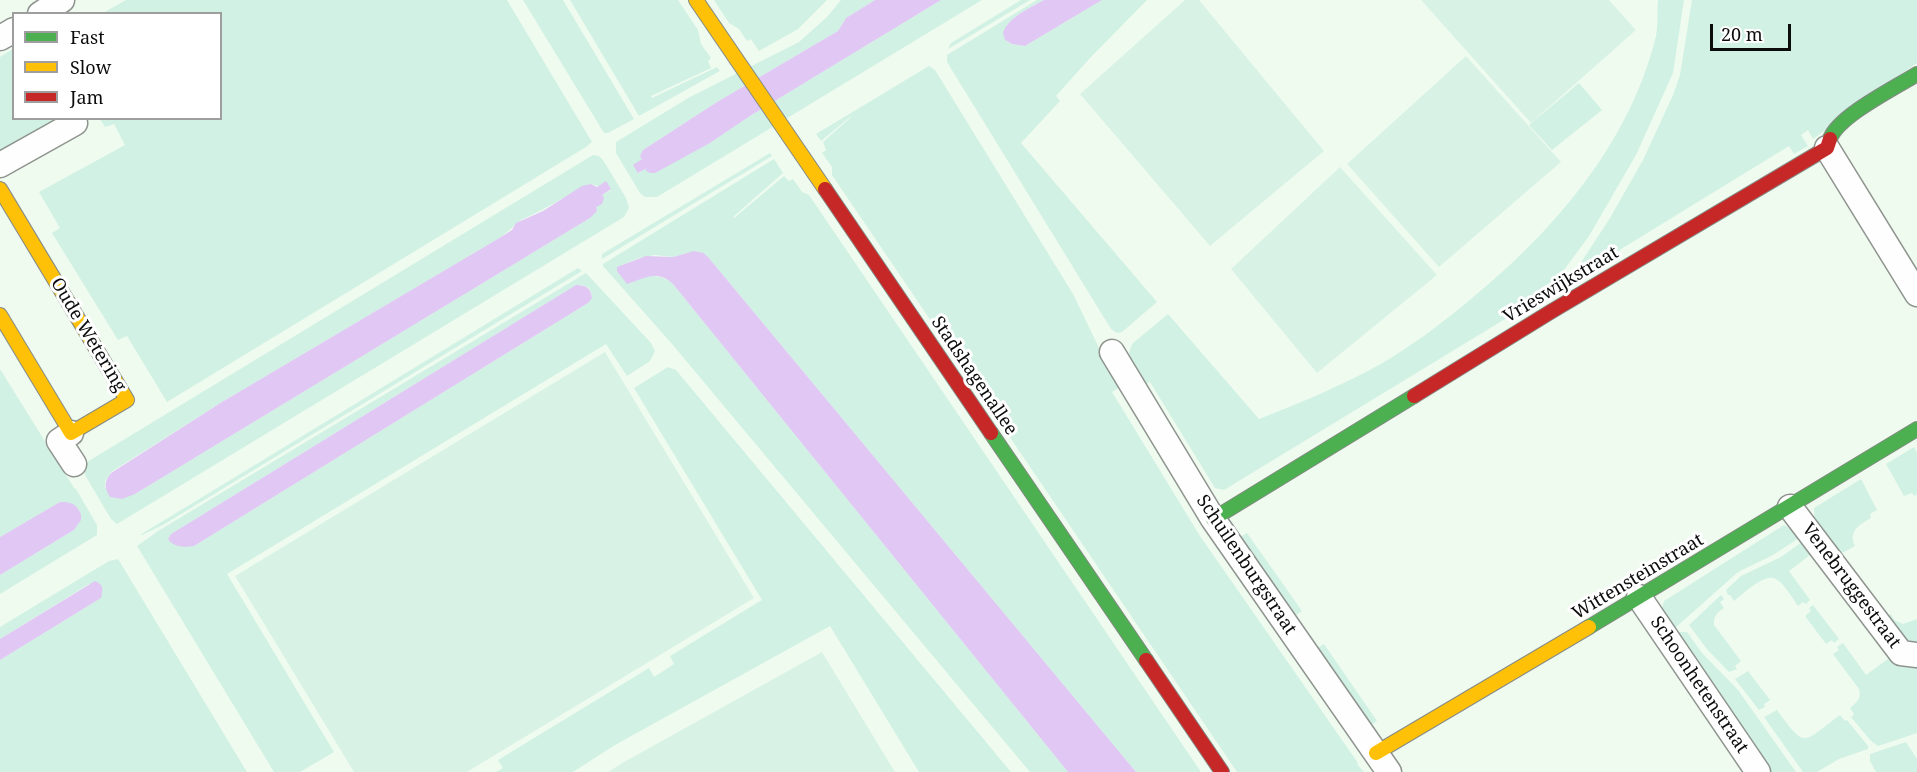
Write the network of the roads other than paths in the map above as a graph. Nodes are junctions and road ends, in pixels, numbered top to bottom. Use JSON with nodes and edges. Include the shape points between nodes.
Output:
{"nodes":[{"id":1,"x":62,"y":0,"type":"edge"},
{"id":2,"x":696,"y":0,"type":"edge"},
{"id":3,"x":43,"y":12,"type":"edge"},
{"id":4,"x":1917,"y":75,"type":"edge"},
{"id":5,"x":75,"y":123,"type":"dead end"},
{"id":6,"x":1827,"y":148,"type":"junction"},
{"id":7,"x":0,"y":165,"type":"edge"},
{"id":8,"x":0,"y":189,"type":"edge"},
{"id":9,"x":1917,"y":294,"type":"edge"},
{"id":10,"x":0,"y":315,"type":"edge"},
{"id":11,"x":1112,"y":352,"type":"dead end"},
{"id":12,"x":1917,"y":429,"type":"edge"},
{"id":13,"x":71,"y":433,"type":"junction"},
{"id":14,"x":74,"y":464,"type":"dead end"},
{"id":15,"x":1790,"y":507,"type":"junction"},
{"id":16,"x":1213,"y":519,"type":"junction"},
{"id":17,"x":1639,"y":597,"type":"junction"},
{"id":18,"x":1917,"y":655,"type":"edge"},
{"id":19,"x":1382,"y":762,"type":"edge"},
{"id":20,"x":1222,"y":772,"type":"edge"},
{"id":21,"x":1758,"y":772,"type":"edge"}],
"edges":[{"from":1,"to":3,"type":"street"},
{"from":2,"to":20,"type":"street","name":"Stadshagenallee"},
{"from":4,"to":6,"type":"street","name":"Vrieswijkstraat","via":[[1847,117],[1832,133]]},
{"from":5,"to":7,"type":"street"},
{"from":6,"to":9,"type":"street"},
{"from":6,"to":16,"type":"street","name":"Vrieswijkstraat"},
{"from":8,"to":13,"type":"street","name":"Oude Wetering","via":[[127,400]]},
{"from":10,"to":13,"type":"street"},
{"from":11,"to":16,"type":"street","name":"Schuilenburgstraat"},
{"from":12,"to":15,"type":"street","name":"Wittensteinstraat"},
{"from":13,"to":14,"type":"street","via":[[59,441]]},
{"from":15,"to":17,"type":"street","name":"Wittensteinstraat"},
{"from":15,"to":18,"type":"street","name":"Venebruggestraat","via":[[1901,653]]},
{"from":16,"to":19,"type":"street","name":"Schuilenburgstraat"},
{"from":17,"to":19,"type":"street","name":"Wittensteinstraat"},
{"from":17,"to":21,"type":"street","name":"Schoonhetenstraat"}]}
